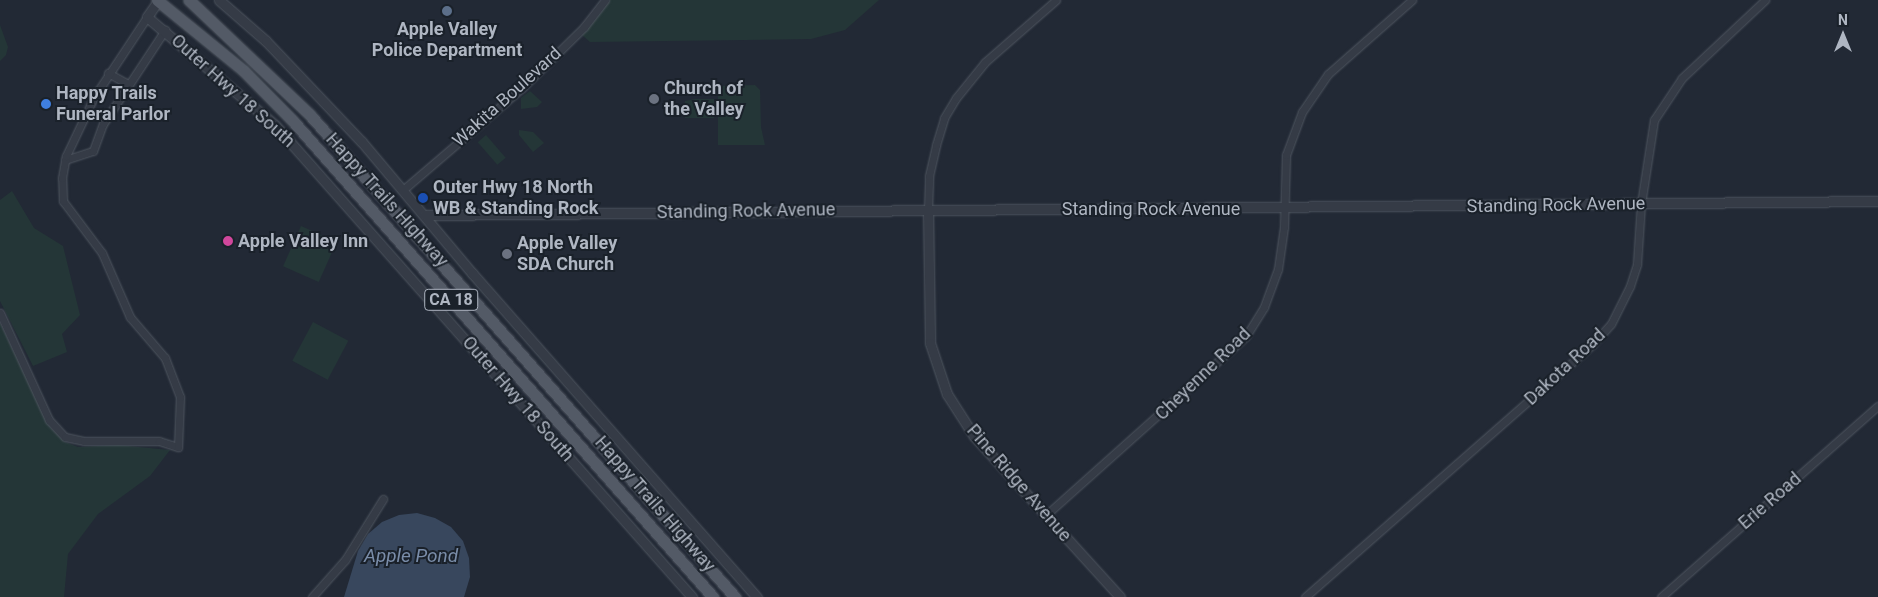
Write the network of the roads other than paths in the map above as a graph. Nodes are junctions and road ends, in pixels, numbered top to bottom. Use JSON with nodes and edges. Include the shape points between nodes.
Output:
{"nodes":[{"id":1,"x":158,"y":0,"type":"edge"},
{"id":2,"x":189,"y":0,"type":"edge"},
{"id":3,"x":219,"y":0,"type":"edge"},
{"id":4,"x":604,"y":0,"type":"edge"},
{"id":5,"x":1056,"y":0,"type":"edge"},
{"id":6,"x":1412,"y":0,"type":"edge"},
{"id":7,"x":1765,"y":0,"type":"edge"},
{"id":8,"x":176,"y":16,"type":"junction"},
{"id":9,"x":147,"y":17,"type":"junction"},
{"id":10,"x":166,"y":30,"type":"junction"},
{"id":11,"x":108,"y":73,"type":"junction"},
{"id":12,"x":128,"y":84,"type":"junction"},
{"id":13,"x":65,"y":160,"type":"junction"},
{"id":14,"x":404,"y":189,"type":"junction"},
{"id":15,"x":1878,"y":201,"type":"edge"},
{"id":16,"x":1641,"y":204,"type":"junction"},
{"id":17,"x":1285,"y":208,"type":"junction"},
{"id":18,"x":928,"y":210,"type":"junction"},
{"id":19,"x":424,"y":215,"type":"junction"},
{"id":20,"x":0,"y":313,"type":"edge"},
{"id":21,"x":1878,"y":406,"type":"edge"},
{"id":22,"x":383,"y":499,"type":"dead end"},
{"id":23,"x":1047,"y":514,"type":"junction"},
{"id":24,"x":312,"y":597,"type":"edge"},
{"id":25,"x":692,"y":597,"type":"edge"},
{"id":26,"x":712,"y":597,"type":"edge"},
{"id":27,"x":735,"y":597,"type":"edge"},
{"id":28,"x":757,"y":597,"type":"edge"},
{"id":29,"x":1120,"y":597,"type":"edge"},
{"id":30,"x":1305,"y":597,"type":"edge"},
{"id":31,"x":1661,"y":597,"type":"edge"}],
"edges":[{"from":1,"to":8,"type":"main road","name":"Happy Trails Highway","number":"CA 18"},
{"from":1,"to":9,"type":"street"},
{"from":2,"to":8,"type":"main road"},
{"from":2,"to":27,"type":"main road","name":"Happy Trails Highway","number":"CA 18","via":[[310,115]]},
{"from":3,"to":14,"type":"street","via":[[317,92]]},
{"from":4,"to":14,"type":"street","name":"Wakita Boulevard","via":[[584,27],[522,88]]},
{"from":5,"to":18,"type":"street","via":[[986,62],[956,98],[944,118],[936,145],[929,176]]},
{"from":6,"to":17,"type":"street","name":"Cheyenne Road","via":[[1328,74],[1302,112],[1286,156]]},
{"from":7,"to":16,"type":"street","name":"Dakota Road","via":[[1682,78],[1654,120]]},
{"from":8,"to":10,"type":"street"},
{"from":8,"to":26,"type":"main road","name":"Happy Trails Highway","number":"CA 18","via":[[244,71],[293,121]]},
{"from":9,"to":10,"type":"street","name":"Outer Hwy 18 South"},
{"from":9,"to":11,"type":"street"},
{"from":10,"to":12,"type":"street"},
{"from":10,"to":25,"type":"street","name":"Outer Hwy 18 South","via":[[275,124]]},
{"from":11,"to":12,"type":"street"},
{"from":11,"to":13,"type":"street","via":[[78,128]]},
{"from":12,"to":13,"type":"street","via":[[103,124],[93,151]]},
{"from":13,"to":20,"type":"street","via":[[63,201],[102,253],[130,317],[165,358],[180,397],[178,447],[159,442],[84,441],[65,437],[49,420]]},
{"from":14,"to":19,"type":"street"},
{"from":15,"to":16,"type":"street","name":"Standing Rock Avenue"},
{"from":16,"to":17,"type":"street","name":"Standing Rock Avenue"},
{"from":16,"to":30,"type":"street","name":"Dakota Road","via":[[1637,264],[1630,286],[1619,310],[1598,338]]},
{"from":17,"to":18,"type":"street","name":"Standing Rock Avenue"},
{"from":17,"to":23,"type":"street","name":"Cheyenne Road","via":[[1278,269],[1264,307],[1246,336]]},
{"from":18,"to":19,"type":"street","name":"Standing Rock Avenue"},
{"from":18,"to":23,"type":"street","name":"Pine Ridge Avenue","via":[[930,343],[947,394],[974,436]]},
{"from":19,"to":28,"type":"street"},
{"from":21,"to":31,"type":"street","name":"Erie Road"},
{"from":22,"to":24,"type":"street","via":[[345,560]]},
{"from":23,"to":29,"type":"street","name":"Pine Ridge Avenue"}]}
